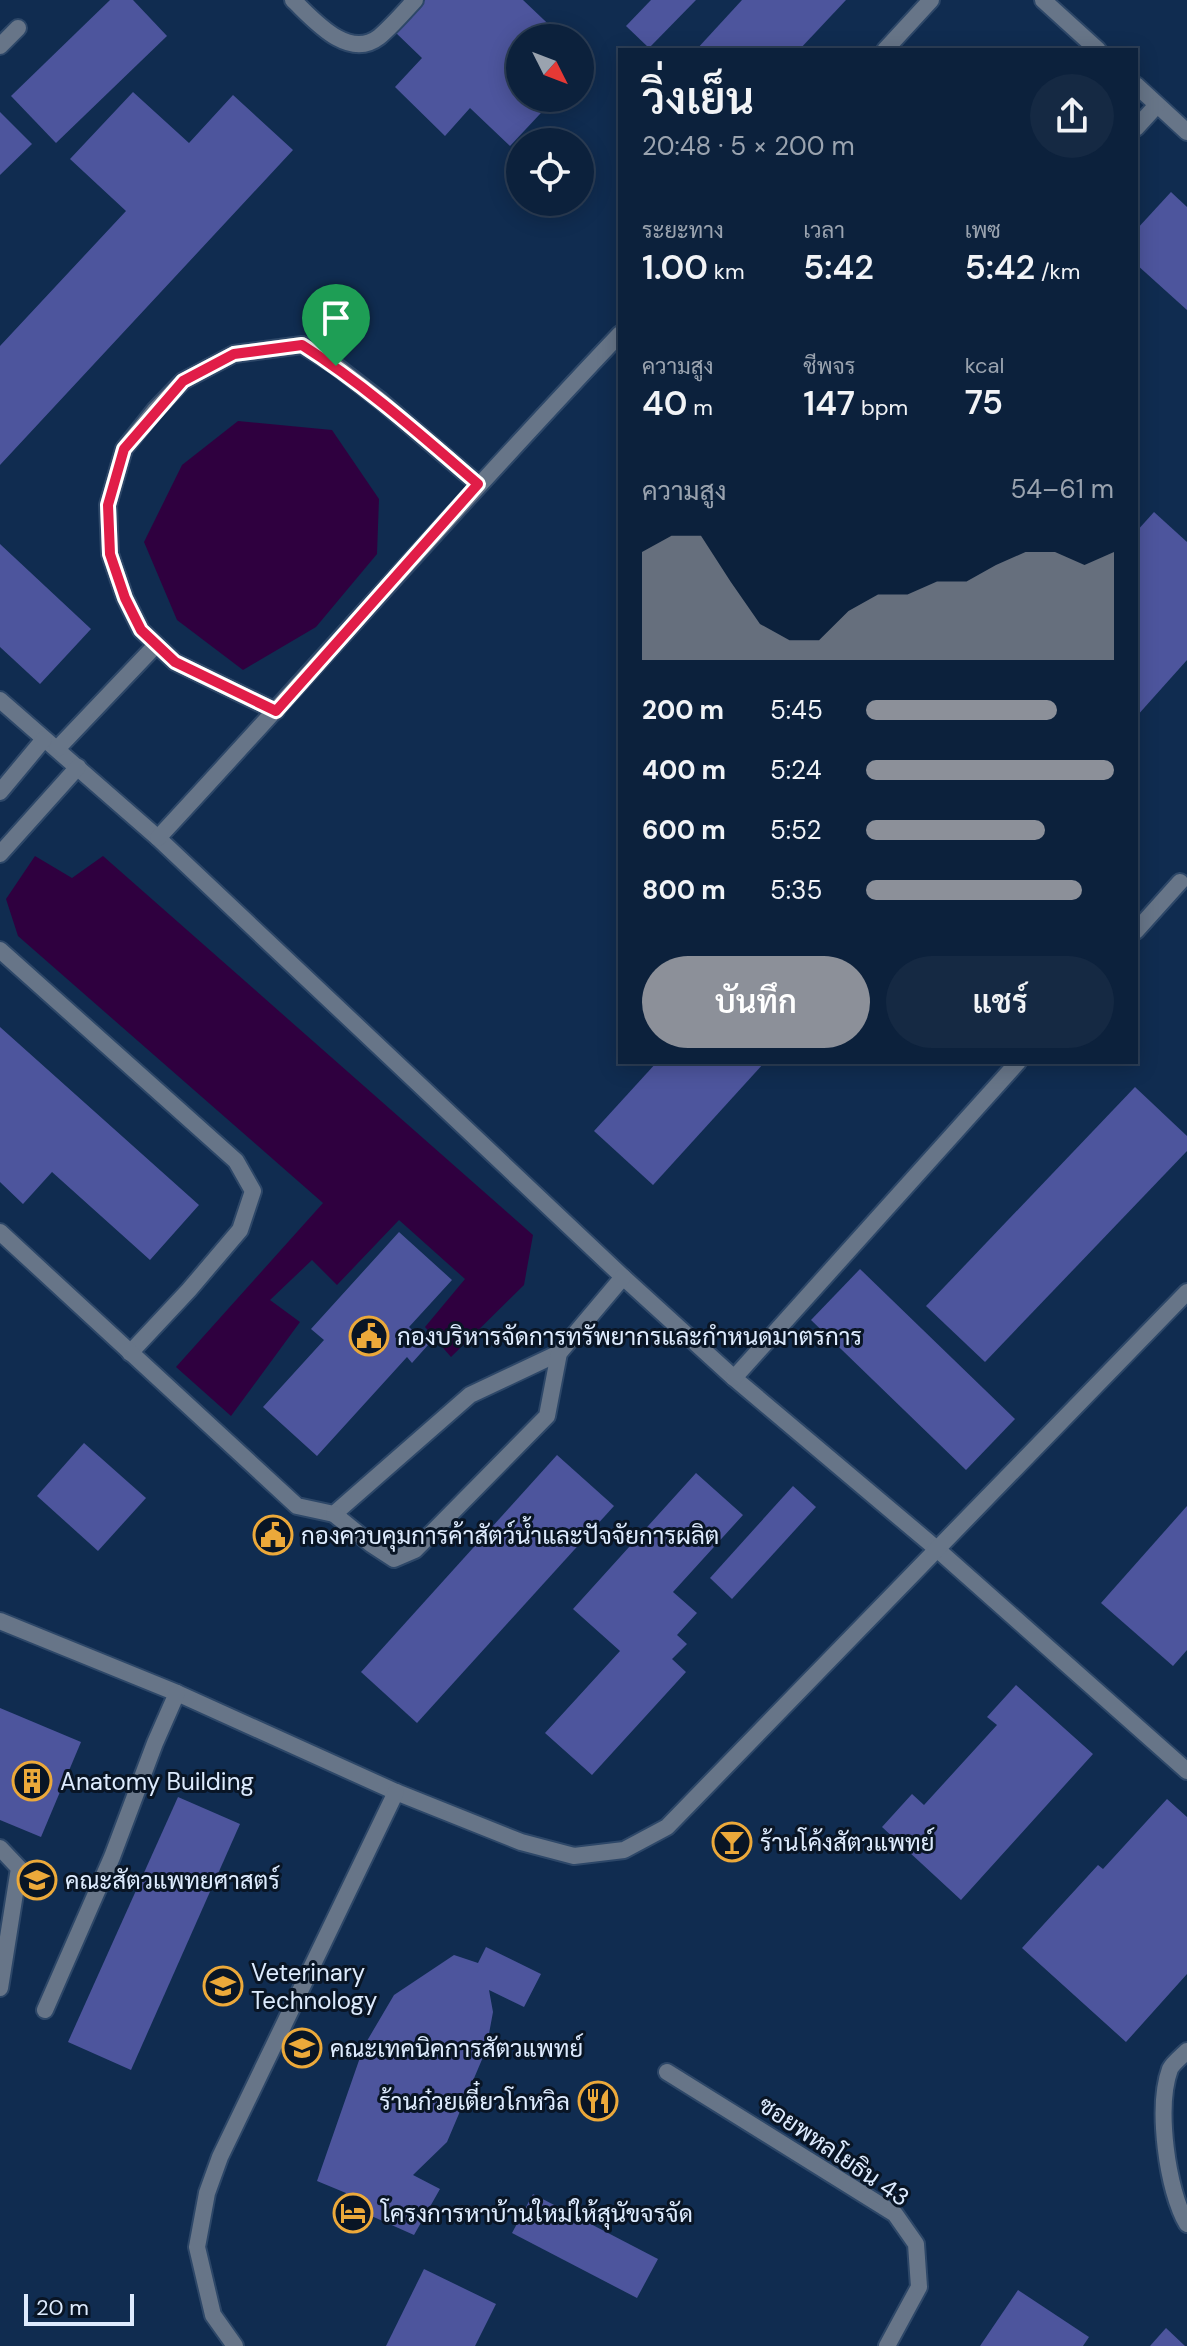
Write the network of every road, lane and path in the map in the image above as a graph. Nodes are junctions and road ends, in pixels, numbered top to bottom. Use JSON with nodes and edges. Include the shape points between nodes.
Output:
{"nodes":[{"id":1,"x":293,"y":0,"type":"edge"},
{"id":2,"x":415,"y":0,"type":"edge"},
{"id":3,"x":931,"y":0,"type":"edge"},
{"id":4,"x":1043,"y":0,"type":"edge"},
{"id":5,"x":18,"y":28,"type":"dead end"},
{"id":6,"x":0,"y":46,"type":"edge"},
{"id":7,"x":887,"y":48,"type":"edge"},
{"id":8,"x":1096,"y":48,"type":"edge"},
{"id":9,"x":1138,"y":87,"type":"edge"},
{"id":10,"x":1157,"y":105,"type":"junction"},
{"id":11,"x":1138,"y":126,"type":"edge"},
{"id":12,"x":1187,"y":132,"type":"edge"},
{"id":13,"x":618,"y":336,"type":"edge"},
{"id":14,"x":478,"y":484,"type":"junction"},
{"id":15,"x":156,"y":645,"type":"junction"},
{"id":16,"x":0,"y":700,"type":"edge"},
{"id":17,"x":276,"y":711,"type":"junction"},
{"id":18,"x":50,"y":744,"type":"junction"},
{"id":19,"x":78,"y":767,"type":"junction"},
{"id":20,"x":0,"y":792,"type":"edge"},
{"id":21,"x":158,"y":838,"type":"junction"},
{"id":22,"x":0,"y":854,"type":"edge"},
{"id":23,"x":1180,"y":882,"type":"dead end"},
{"id":24,"x":1138,"y":929,"type":"edge"},
{"id":25,"x":0,"y":950,"type":"edge"},
{"id":26,"x":1016,"y":1064,"type":"edge"},
{"id":27,"x":0,"y":1232,"type":"edge"},
{"id":28,"x":623,"y":1277,"type":"junction"},
{"id":29,"x":1187,"y":1292,"type":"edge"},
{"id":30,"x":130,"y":1353,"type":"junction"},
{"id":31,"x":559,"y":1353,"type":"junction"},
{"id":32,"x":734,"y":1378,"type":"junction"},
{"id":33,"x":334,"y":1514,"type":"junction"},
{"id":34,"x":938,"y":1550,"type":"junction"},
{"id":35,"x":0,"y":1621,"type":"edge"},
{"id":36,"x":177,"y":1693,"type":"junction"},
{"id":37,"x":1187,"y":1771,"type":"edge"},
{"id":38,"x":396,"y":1792,"type":"junction"},
{"id":39,"x":0,"y":1848,"type":"edge"},
{"id":40,"x":0,"y":1988,"type":"edge"},
{"id":41,"x":45,"y":2010,"type":"dead end"},
{"id":42,"x":1187,"y":2051,"type":"edge"},
{"id":43,"x":667,"y":2072,"type":"dead end"},
{"id":44,"x":1187,"y":2224,"type":"edge"},
{"id":45,"x":235,"y":2346,"type":"edge"},
{"id":46,"x":887,"y":2346,"type":"edge"}],
"edges":[{"from":1,"to":2,"type":"street","via":[[328,33],[351,44],[376,39]]},
{"from":3,"to":7,"type":"street"},
{"from":4,"to":8,"type":"street"},
{"from":5,"to":6,"type":"street"},
{"from":9,"to":10,"type":"street"},
{"from":10,"to":11,"type":"street"},
{"from":10,"to":12,"type":"street"},
{"from":13,"to":14,"type":"street"},
{"from":14,"to":15,"type":"street","via":[[381,401],[302,345],[234,354],[183,381],[155,410],[124,449],[108,505],[110,554],[125,598],[141,630]]},
{"from":14,"to":17,"type":"street"},
{"from":15,"to":17,"type":"street","via":[[175,662]]},
{"from":15,"to":18,"type":"street"},
{"from":16,"to":18,"type":"street"},
{"from":17,"to":21,"type":"street"},
{"from":18,"to":19,"type":"street"},
{"from":18,"to":20,"type":"street"},
{"from":19,"to":21,"type":"street"},
{"from":19,"to":22,"type":"street"},
{"from":21,"to":28,"type":"street"},
{"from":23,"to":24,"type":"street"},
{"from":25,"to":30,"type":"street","via":[[236,1161],[253,1191],[240,1230]]},
{"from":26,"to":32,"type":"street"},
{"from":27,"to":30,"type":"street"},
{"from":28,"to":31,"type":"street"},
{"from":28,"to":32,"type":"street"},
{"from":29,"to":34,"type":"street"},
{"from":30,"to":33,"type":"street","via":[[297,1506]]},
{"from":31,"to":33,"type":"street","via":[[470,1395]]},
{"from":31,"to":33,"type":"street","via":[[547,1416],[415,1550],[394,1559]]},
{"from":32,"to":34,"type":"street"},
{"from":34,"to":37,"type":"street"},
{"from":34,"to":38,"type":"street","via":[[667,1827],[624,1850],[574,1856],[521,1842]]},
{"from":35,"to":36,"type":"street"},
{"from":36,"to":38,"type":"street"},
{"from":36,"to":41,"type":"street"},
{"from":38,"to":45,"type":"street","via":[[207,2193],[197,2247],[213,2315]]},
{"from":39,"to":40,"type":"street","via":[[19,1868]]},
{"from":42,"to":44,"type":"street","via":[[1170,2067],[1163,2114],[1179,2210]]},
{"from":43,"to":46,"type":"street","name":"ซอยพหลโยธิน 43","via":[[895,2214],[916,2244],[919,2287]]}]}
